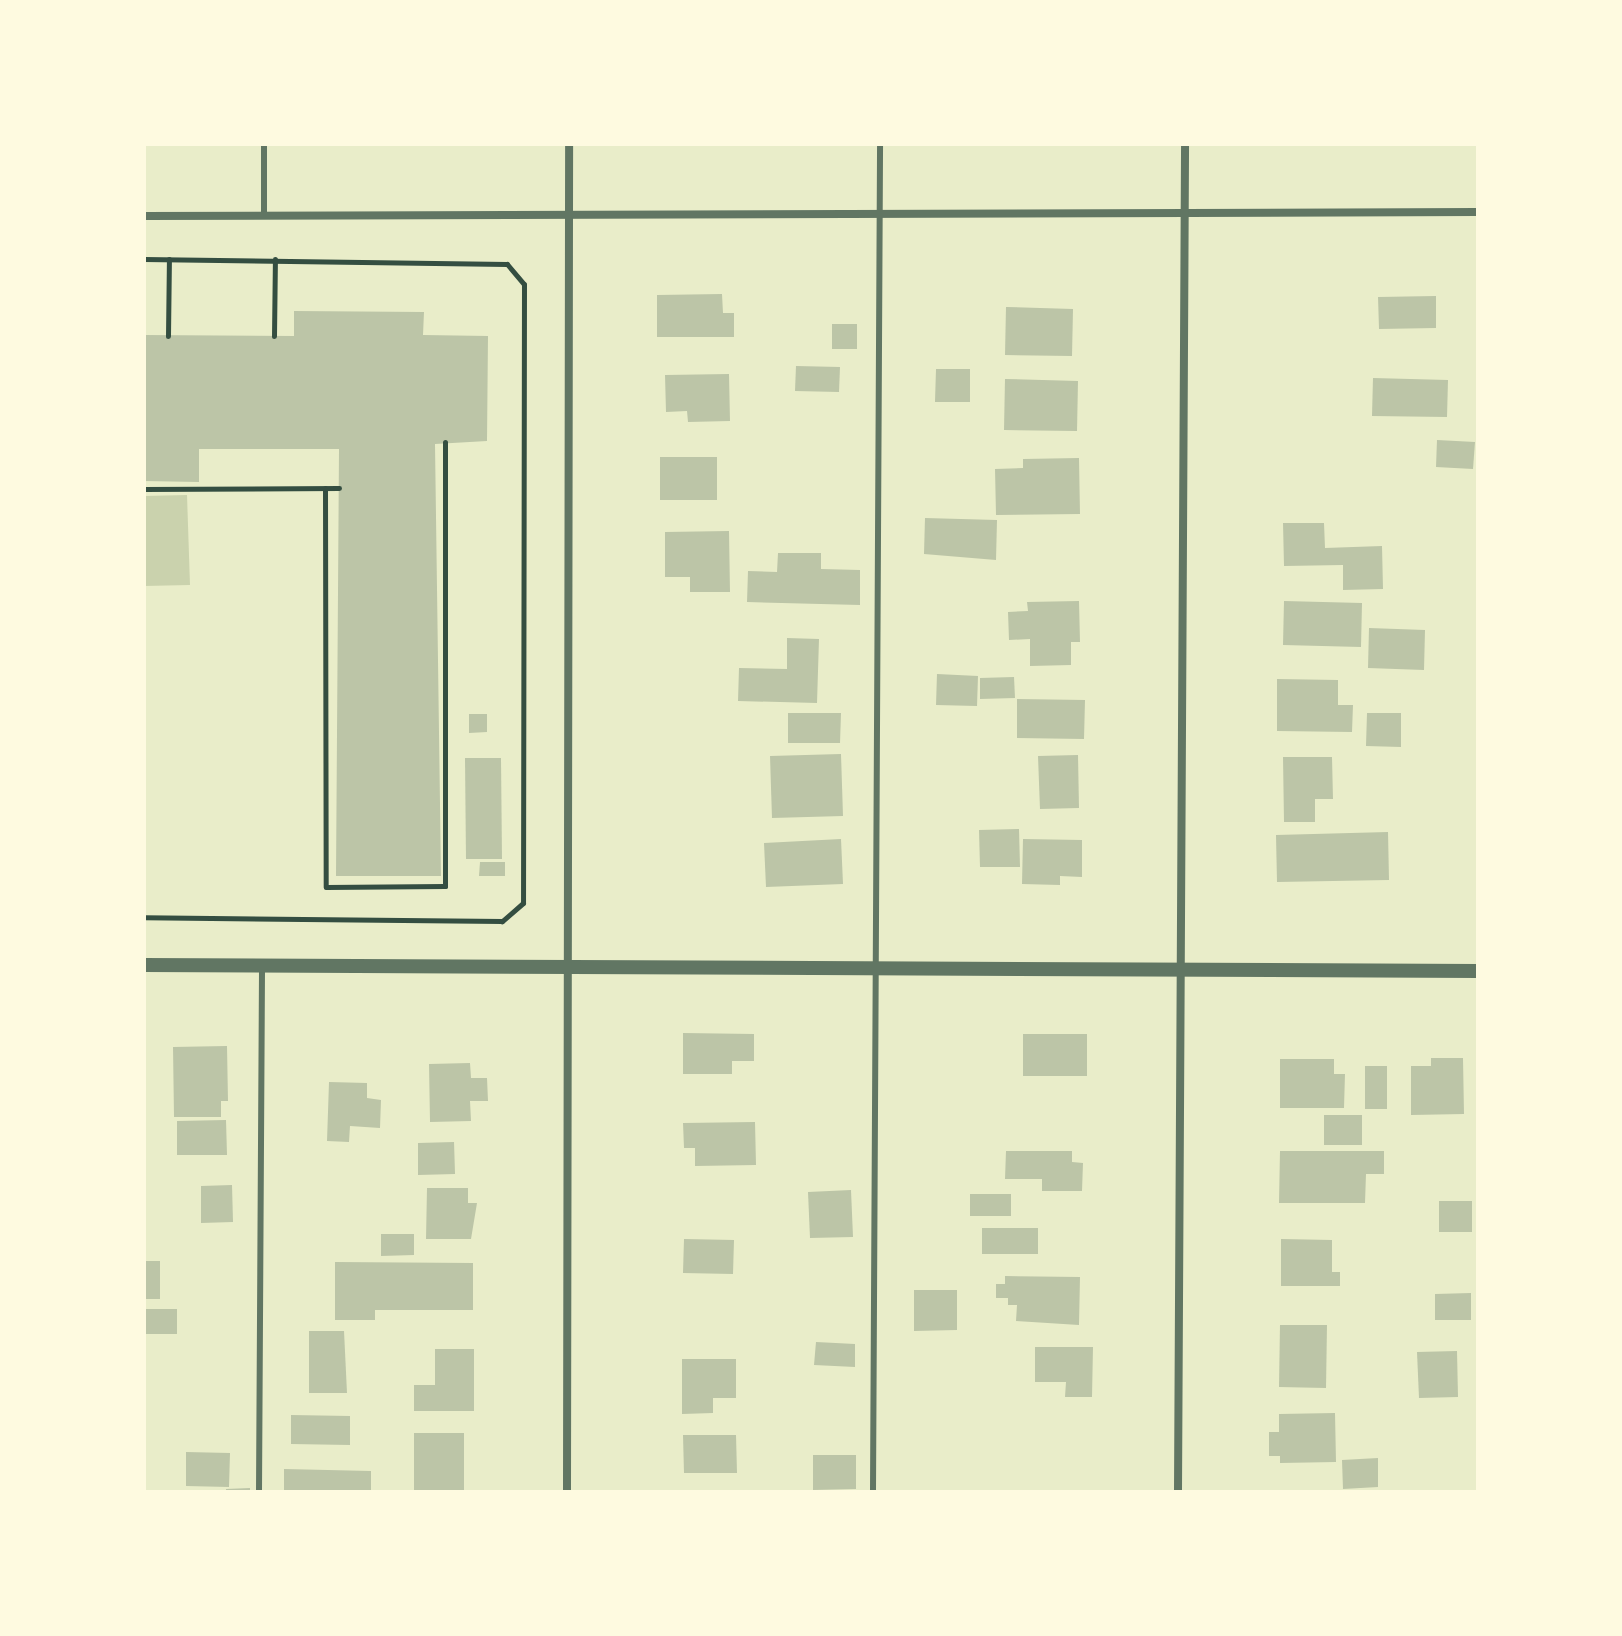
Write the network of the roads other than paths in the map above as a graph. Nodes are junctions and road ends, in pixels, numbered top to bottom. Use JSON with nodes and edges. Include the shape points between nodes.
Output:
{"nodes":[{"id":1,"x":264,"y":144,"type":"edge"},
{"id":2,"x":569,"y":144,"type":"edge"},
{"id":3,"x":880,"y":144,"type":"edge"},
{"id":4,"x":1185,"y":144,"type":"edge"},
{"id":5,"x":1184,"y":211,"type":"junction"},
{"id":6,"x":1478,"y":212,"type":"edge"},
{"id":7,"x":880,"y":213,"type":"junction"},
{"id":8,"x":568,"y":214,"type":"junction"},
{"id":9,"x":264,"y":215,"type":"junction"},
{"id":10,"x":144,"y":216,"type":"edge"},
{"id":11,"x":144,"y":965,"type":"edge"},
{"id":12,"x":262,"y":966,"type":"junction"},
{"id":13,"x":567,"y":966,"type":"junction"},
{"id":14,"x":873,"y":967,"type":"junction"},
{"id":15,"x":1181,"y":968,"type":"junction"},
{"id":16,"x":1478,"y":971,"type":"edge"},
{"id":17,"x":259,"y":1492,"type":"edge"},
{"id":18,"x":567,"y":1492,"type":"edge"},
{"id":19,"x":873,"y":1492,"type":"edge"},
{"id":20,"x":1178,"y":1492,"type":"edge"}],
"edges":[{"from":1,"to":9,"type":"lane"},
{"from":2,"to":8,"type":"street"},
{"from":3,"to":7,"type":"lane"},
{"from":4,"to":5,"type":"street"},
{"from":5,"to":6,"type":"street"},
{"from":5,"to":7,"type":"street"},
{"from":5,"to":15,"type":"street"},
{"from":7,"to":8,"type":"street"},
{"from":7,"to":14,"type":"lane"},
{"from":8,"to":9,"type":"street"},
{"from":8,"to":13,"type":"street"},
{"from":9,"to":10,"type":"street"},
{"from":11,"to":12,"type":"street"},
{"from":12,"to":13,"type":"street"},
{"from":12,"to":17,"type":"lane"},
{"from":13,"to":14,"type":"street"},
{"from":13,"to":18,"type":"street"},
{"from":14,"to":15,"type":"street"},
{"from":14,"to":19,"type":"lane"},
{"from":15,"to":16,"type":"street"},
{"from":15,"to":20,"type":"street"}]}
